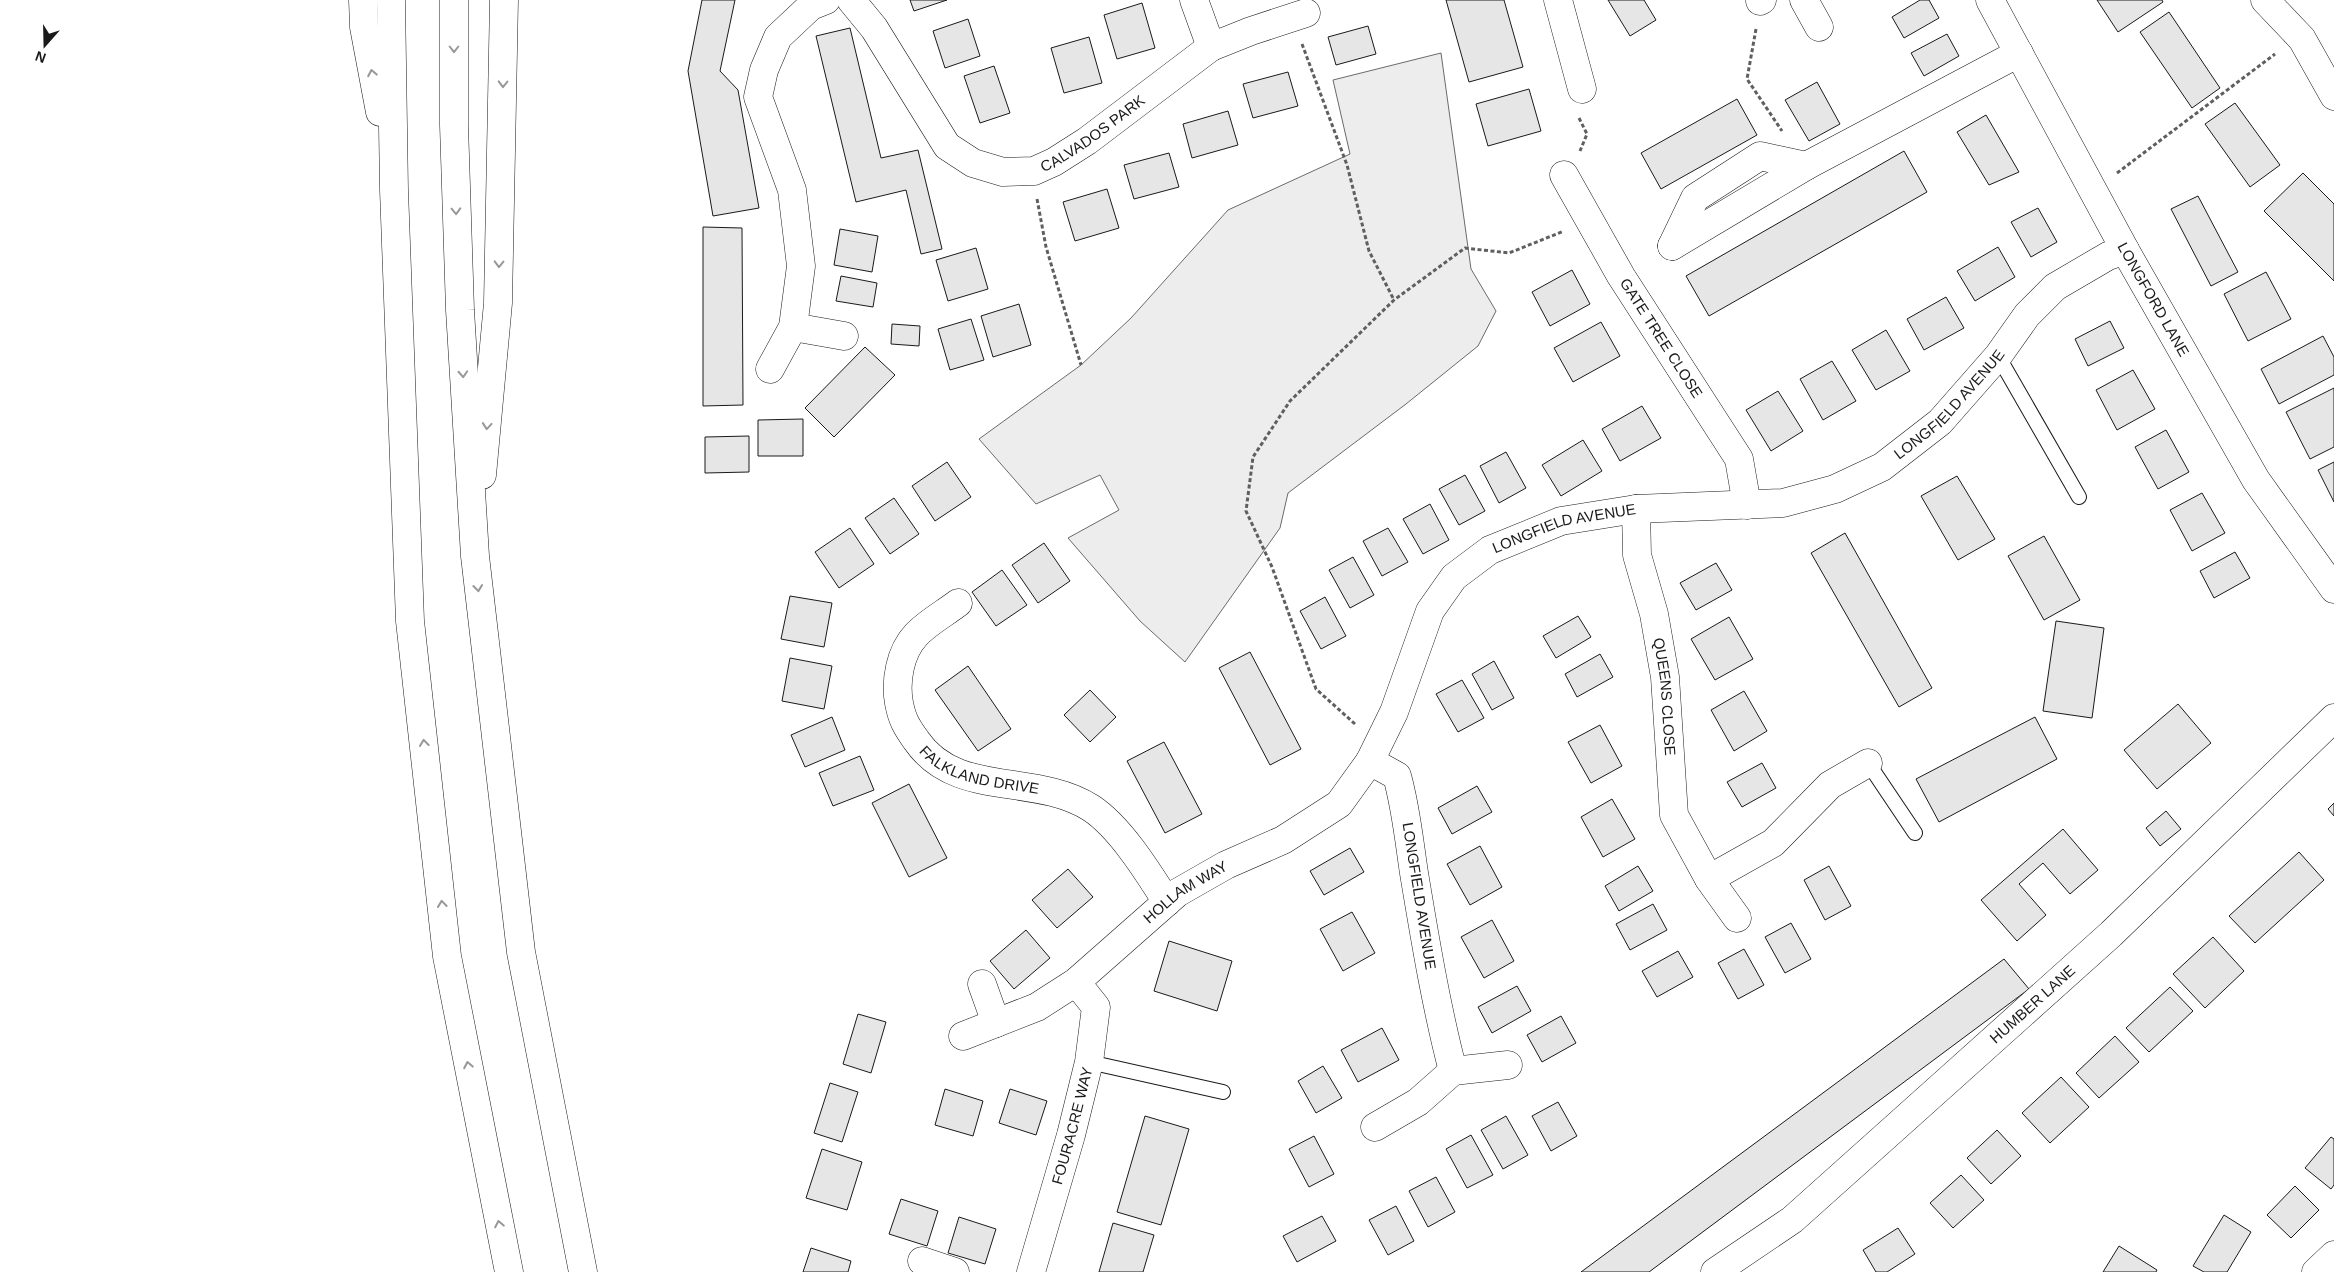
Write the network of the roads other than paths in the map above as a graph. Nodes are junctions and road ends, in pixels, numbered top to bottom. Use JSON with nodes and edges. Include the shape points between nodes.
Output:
{"nodes":[{"id":1,"x":362,"y":0,"type":"edge"},
{"id":2,"x":391,"y":0,"type":"edge"},
{"id":3,"x":454,"y":0,"type":"edge"},
{"id":4,"x":504,"y":0,"type":"edge"},
{"id":5,"x":826,"y":0,"type":"edge"},
{"id":6,"x":851,"y":0,"type":"edge"},
{"id":7,"x":1194,"y":0,"type":"edge"},
{"id":8,"x":1558,"y":0,"type":"edge"},
{"id":9,"x":1804,"y":0,"type":"edge"},
{"id":10,"x":1990,"y":0,"type":"edge"},
{"id":11,"x":2265,"y":0,"type":"edge"},
{"id":12,"x":1299,"y":15,"type":"road end"},
{"id":13,"x":1819,"y":27,"type":"dead end"},
{"id":14,"x":1211,"y":47,"type":"junction"},
{"id":15,"x":2019,"y":52,"type":"junction"},
{"id":16,"x":1582,"y":89,"type":"road end"},
{"id":17,"x":2334,"y":96,"type":"edge"},
{"id":18,"x":1806,"y":166,"type":"road end"},
{"id":19,"x":1564,"y":175,"type":"road end"},
{"id":20,"x":394,"y":190,"type":"junction"},
{"id":21,"x":2125,"y":250,"type":"junction"},
{"id":22,"x":793,"y":327,"type":"junction"},
{"id":23,"x":844,"y":336,"type":"dead end"},
{"id":24,"x":1998,"y":356,"type":"junction"},
{"id":25,"x":770,"y":369,"type":"dead end"},
{"id":26,"x":2079,"y":497,"type":"dead end"},
{"id":27,"x":1747,"y":505,"type":"junction"},
{"id":28,"x":1636,"y":509,"type":"junction"},
{"id":29,"x":475,"y":556,"type":"junction"},
{"id":30,"x":2334,"y":589,"type":"edge"},
{"id":31,"x":958,"y":603,"type":"dead end"},
{"id":32,"x":2334,"y":718,"type":"edge"},
{"id":33,"x":1375,"y":750,"type":"junction"},
{"id":34,"x":1868,"y":763,"type":"joint"},
{"id":35,"x":1914,"y":833,"type":"dead end"},
{"id":36,"x":1709,"y":879,"type":"junction"},
{"id":37,"x":1167,"y":902,"type":"junction"},
{"id":38,"x":1737,"y":918,"type":"dead end"},
{"id":39,"x":1076,"y":982,"type":"junction"},
{"id":40,"x":982,"y":984,"type":"dead end"},
{"id":41,"x":996,"y":1023,"type":"junction"},
{"id":42,"x":963,"y":1036,"type":"dead end"},
{"id":43,"x":1089,"y":1062,"type":"junction"},
{"id":44,"x":1508,"y":1065,"type":"dead end"},
{"id":45,"x":1453,"y":1071,"type":"junction"},
{"id":46,"x":1223,"y":1092,"type":"dead end"},
{"id":47,"x":1375,"y":1127,"type":"dead end"},
{"id":48,"x":2334,"y":1255,"type":"edge"},
{"id":49,"x":922,"y":1261,"type":"dead end"},
{"id":50,"x":509,"y":1272,"type":"edge"},
{"id":51,"x":583,"y":1272,"type":"edge"},
{"id":52,"x":955,"y":1272,"type":"edge"},
{"id":53,"x":1031,"y":1272,"type":"edge"},
{"id":54,"x":1715,"y":1272,"type":"edge"},
{"id":55,"x":2316,"y":1272,"type":"edge"}],
"edges":[{"from":20,"to":1,"type":"main road","one_way":true,"via":[[364,27]]},
{"from":2,"to":20,"type":"main road"},
{"from":3,"to":29,"type":"main road","one_way":true,"via":[[460,310]]},
{"from":4,"to":29,"type":"main road","one_way":true,"via":[[498,303]]},
{"from":5,"to":22,"type":"main road","via":[[811,6],[778,37],[764,70],[758,96],[792,190],[801,266]]},
{"from":6,"to":14,"type":"main road","name":"CALVADOS PARK","via":[[874,28],[947,146],[973,163],[1004,172],[1034,171],[1054,162],[1087,141]]},
{"from":7,"to":14,"type":"main road"},
{"from":8,"to":16,"type":"main road"},
{"from":9,"to":13,"type":"main road"},
{"from":10,"to":15,"type":"main road","name":"LONGFORD LANE"},
{"from":11,"to":17,"type":"main road","via":[[2302,39]]},
{"from":12,"to":14,"type":"main road","name":"CALVADOS PARK"},
{"from":15,"to":18,"type":"main road"},
{"from":15,"to":21,"type":"main road","name":"LONGFORD LANE"},
{"from":19,"to":27,"type":"main road","name":"GATE TREE CLOSE","via":[[1621,276],[1739,459]]},
{"from":50,"to":20,"type":"main road","one_way":true,"via":[[447,956],[410,621]]},
{"from":21,"to":24,"type":"main road","name":"LONGFIELD AVENUE","via":[[2108,256],[2055,287],[2027,315]]},
{"from":21,"to":30,"type":"main road","name":"LONGFORD LANE","via":[[2256,480]]},
{"from":22,"to":23,"type":"main road"},
{"from":22,"to":25,"type":"main road"},
{"from":24,"to":26,"type":"lane"},
{"from":24,"to":27,"type":"main road","name":"LONGFIELD AVENUE","via":[[1940,422],[1882,467],[1836,489],[1783,503]]},
{"from":27,"to":28,"type":"main road","name":"LONGFIELD AVENUE"},
{"from":28,"to":33,"type":"main road","name":"LONGFIELD AVENUE","via":[[1561,521],[1490,550],[1454,577],[1430,611],[1394,712]]},
{"from":28,"to":36,"type":"main road","name":"QUEENS CLOSE","via":[[1637,555],[1654,614],[1665,677],[1674,815]]},
{"from":29,"to":51,"type":"main road","one_way":true,"via":[[521,952]]},
{"from":31,"to":37,"type":"main road","name":"FALKLAND DRIVE","via":[[915,635],[902,660],[897,688],[903,721],[921,747],[937,764],[961,776],[1065,794],[1092,809],[1143,864]]},
{"from":32,"to":54,"type":"main road","name":"HUMBER LANE","via":[[2111,934],[1792,1220]]},
{"from":33,"to":37,"type":"main road","name":"HOLLAM WAY","via":[[1339,804],[1283,840],[1226,865]]},
{"from":33,"to":45,"type":"main road","name":"LONGFIELD AVENUE","via":[[1397,776],[1405,803],[1433,985]]},
{"from":34,"to":35,"type":"lane"},
{"from":34,"to":36,"type":"main road","via":[[1830,785],[1773,843]]},
{"from":36,"to":38,"type":"main road","name":"QUEENS CLOSE"},
{"from":37,"to":39,"type":"main road","name":"HOLLAM WAY"},
{"from":39,"to":41,"type":"main road","name":"HOLLAM WAY","via":[[1037,1007]]},
{"from":39,"to":43,"type":"main road","name":"FOURACRE WAY","via":[[1096,1007]]},
{"from":40,"to":41,"type":"main road"},
{"from":41,"to":42,"type":"main road","name":"HOLLAM WAY"},
{"from":43,"to":46,"type":"lane"},
{"from":43,"to":53,"type":"main road","name":"FOURACRE WAY"},
{"from":44,"to":45,"type":"main road"},
{"from":45,"to":47,"type":"main road","via":[[1418,1102]]},
{"from":48,"to":55,"type":"main road"},
{"from":49,"to":52,"type":"main road"}]}
